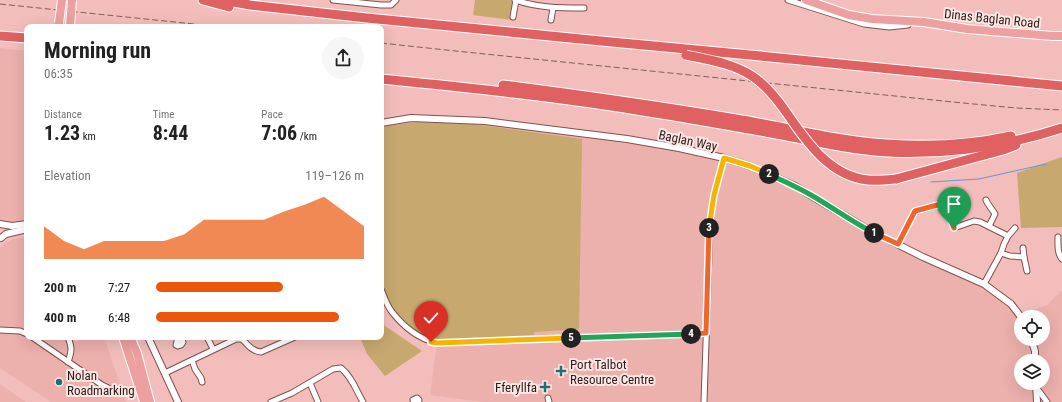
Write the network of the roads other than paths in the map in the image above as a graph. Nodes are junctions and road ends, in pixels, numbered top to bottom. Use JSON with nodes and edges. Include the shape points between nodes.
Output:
{"nodes":[{"id":1,"x":62,"y":0,"type":"edge"},
{"id":2,"x":72,"y":0,"type":"edge"},
{"id":3,"x":203,"y":0,"type":"edge"},
{"id":4,"x":222,"y":0,"type":"edge"},
{"id":5,"x":333,"y":0,"type":"edge"},
{"id":6,"x":396,"y":0,"type":"edge"},
{"id":7,"x":516,"y":0,"type":"edge"},
{"id":8,"x":788,"y":0,"type":"edge"},
{"id":9,"x":806,"y":0,"type":"edge"},
{"id":10,"x":348,"y":1,"type":"edge"},
{"id":11,"x":553,"y":8,"type":"junction"},
{"id":12,"x":584,"y":8,"type":"dead end"},
{"id":13,"x":513,"y":17,"type":"dead end"},
{"id":14,"x":551,"y":20,"type":"dead end"},
{"id":15,"x":59,"y":24,"type":"edge"},
{"id":16,"x":70,"y":24,"type":"edge"},
{"id":17,"x":377,"y":24,"type":"edge"},
{"id":18,"x":384,"y":25,"type":"edge"},
{"id":19,"x":908,"y":25,"type":"dead end"},
{"id":20,"x":0,"y":36,"type":"edge"},
{"id":21,"x":1062,"y":36,"type":"edge"},
{"id":22,"x":24,"y":38,"type":"edge"},
{"id":23,"x":0,"y":41,"type":"edge"},
{"id":24,"x":24,"y":44,"type":"edge"},
{"id":25,"x":384,"y":74,"type":"edge"},
{"id":26,"x":384,"y":79,"type":"edge"},
{"id":27,"x":1062,"y":86,"type":"edge"},
{"id":28,"x":384,"y":122,"type":"edge"},
{"id":29,"x":1062,"y":122,"type":"edge"},
{"id":30,"x":1062,"y":128,"type":"edge"},
{"id":31,"x":1052,"y":131,"type":"junction"},
{"id":32,"x":724,"y":158,"type":"junction"},
{"id":33,"x":986,"y":200,"type":"dead end"},
{"id":34,"x":24,"y":224,"type":"edge"},
{"id":35,"x":0,"y":225,"type":"edge"},
{"id":36,"x":989,"y":226,"type":"junction"},
{"id":37,"x":1015,"y":228,"type":"dead end"},
{"id":38,"x":24,"y":230,"type":"edge"},
{"id":39,"x":1008,"y":236,"type":"junction"},
{"id":40,"x":0,"y":238,"type":"edge"},
{"id":41,"x":1059,"y":239,"type":"edge"},
{"id":42,"x":898,"y":244,"type":"junction"},
{"id":43,"x":1023,"y":248,"type":"dead end"},
{"id":44,"x":1001,"y":253,"type":"junction"},
{"id":45,"x":1024,"y":257,"type":"junction"},
{"id":46,"x":1062,"y":258,"type":"edge"},
{"id":47,"x":1027,"y":272,"type":"dead end"},
{"id":48,"x":984,"y":284,"type":"junction"},
{"id":49,"x":384,"y":295,"type":"edge"},
{"id":50,"x":1016,"y":310,"type":"edge"},
{"id":51,"x":0,"y":330,"type":"edge"},
{"id":52,"x":24,"y":333,"type":"edge"},
{"id":53,"x":706,"y":333,"type":"junction"},
{"id":54,"x":36,"y":340,"type":"edge"},
{"id":55,"x":69,"y":340,"type":"edge"},
{"id":56,"x":124,"y":340,"type":"edge"},
{"id":57,"x":131,"y":340,"type":"edge"},
{"id":58,"x":149,"y":340,"type":"edge"},
{"id":59,"x":208,"y":340,"type":"edge"},
{"id":60,"x":234,"y":340,"type":"edge"},
{"id":61,"x":244,"y":340,"type":"edge"},
{"id":62,"x":288,"y":340,"type":"edge"},
{"id":63,"x":213,"y":349,"type":"junction"},
{"id":64,"x":192,"y":360,"type":"junction"},
{"id":65,"x":68,"y":362,"type":"junction"},
{"id":66,"x":165,"y":372,"type":"junction"},
{"id":67,"x":202,"y":382,"type":"dead end"},
{"id":68,"x":310,"y":383,"type":"junction"},
{"id":69,"x":108,"y":388,"type":"dead end"},
{"id":70,"x":1036,"y":390,"type":"edge"},
{"id":71,"x":1039,"y":390,"type":"edge"},
{"id":72,"x":277,"y":401,"type":"edge"},
{"id":73,"x":144,"y":402,"type":"edge"},
{"id":74,"x":150,"y":402,"type":"edge"},
{"id":75,"x":178,"y":402,"type":"edge"},
{"id":76,"x":271,"y":402,"type":"edge"},
{"id":77,"x":318,"y":402,"type":"edge"},
{"id":78,"x":363,"y":402,"type":"edge"},
{"id":79,"x":414,"y":402,"type":"edge"},
{"id":80,"x":418,"y":402,"type":"edge"},
{"id":81,"x":704,"y":402,"type":"edge"},
{"id":82,"x":1037,"y":402,"type":"edge"},
{"id":83,"x":1047,"y":402,"type":"edge"}],
"edges":[{"from":1,"to":15,"type":"main road","bridge":true},
{"from":2,"to":16,"type":"main road","bridge":true},
{"from":3,"to":17,"type":"highway","bridge":true,"via":[[257,12]]},
{"from":4,"to":27,"type":"highway","via":[[367,18]]},
{"from":5,"to":10,"type":"street"},
{"from":6,"to":10,"type":"street","via":[[391,4],[381,5]]},
{"from":7,"to":11,"type":"street"},
{"from":7,"to":13,"type":"street"},
{"from":8,"to":19,"type":"street","via":[[864,24],[889,27]]},
{"from":9,"to":21,"type":"main road","name":"Dinas Baglan Road","via":[[849,15],[872,19]]},
{"from":11,"to":12,"type":"street"},
{"from":11,"to":14,"type":"street"},
{"from":18,"to":31,"type":"highway","bridge":true,"via":[[686,55],[721,62],[753,77],[766,88],[806,141],[830,164],[843,172],[867,180],[896,179],[1003,150]]},
{"from":20,"to":22,"type":"highway"},
{"from":23,"to":24,"type":"highway"},
{"from":25,"to":29,"type":"highway","via":[[598,97],[888,144],[936,145],[974,142]]},
{"from":26,"to":31,"type":"highway","via":[[604,105],[838,146],[887,152],[960,150],[1009,142]]},
{"from":28,"to":32,"type":"street","name":"Baglan Way","via":[[411,118],[485,121],[627,139]]},
{"from":30,"to":31,"type":"highway"},
{"from":32,"to":42,"type":"street","name":"Baglan Way","via":[[750,166],[795,186],[867,229]]},
{"from":32,"to":53,"type":"street","via":[[714,195],[710,224]]},
{"from":33,"to":36,"type":"street","via":[[995,214]]},
{"from":34,"to":35,"type":"street"},
{"from":35,"to":40,"type":"street"},
{"from":36,"to":39,"type":"street"},
{"from":36,"to":42,"type":"street","via":[[974,222],[954,228],[944,204],[941,204],[915,211]]},
{"from":37,"to":39,"type":"street"},
{"from":38,"to":40,"type":"street"},
{"from":39,"to":44,"type":"street"},
{"from":41,"to":46,"type":"street","via":[[1058,250]]},
{"from":42,"to":48,"type":"street","name":"Baglan Way"},
{"from":43,"to":45,"type":"street"},
{"from":44,"to":45,"type":"street"},
{"from":44,"to":48,"type":"street"},
{"from":45,"to":47,"type":"street"},
{"from":48,"to":50,"type":"street","name":"Baglan Way"},
{"from":49,"to":53,"type":"street","via":[[392,312],[403,323],[422,338],[437,343]]},
{"from":51,"to":52,"type":"street"},
{"from":53,"to":81,"type":"street"},
{"from":54,"to":65,"type":"street"},
{"from":55,"to":65,"type":"street","via":[[72,352]]},
{"from":56,"to":73,"type":"main road"},
{"from":57,"to":74,"type":"main road"},
{"from":58,"to":66,"type":"street"},
{"from":59,"to":63,"type":"street"},
{"from":60,"to":63,"type":"street"},
{"from":61,"to":62,"type":"street","via":[[250,348],[261,352]]},
{"from":63,"to":64,"type":"street"},
{"from":64,"to":66,"type":"street"},
{"from":64,"to":67,"type":"street"},
{"from":65,"to":69,"type":"street"},
{"from":66,"to":75,"type":"street"},
{"from":68,"to":72,"type":"street"},
{"from":68,"to":77,"type":"street"},
{"from":68,"to":78,"type":"street","via":[[333,369],[341,368],[354,384]]},
{"from":70,"to":82,"type":"street"},
{"from":71,"to":83,"type":"street"},
{"from":72,"to":76,"type":"street"},
{"from":79,"to":80,"type":"street","via":[[417,398]]}]}
